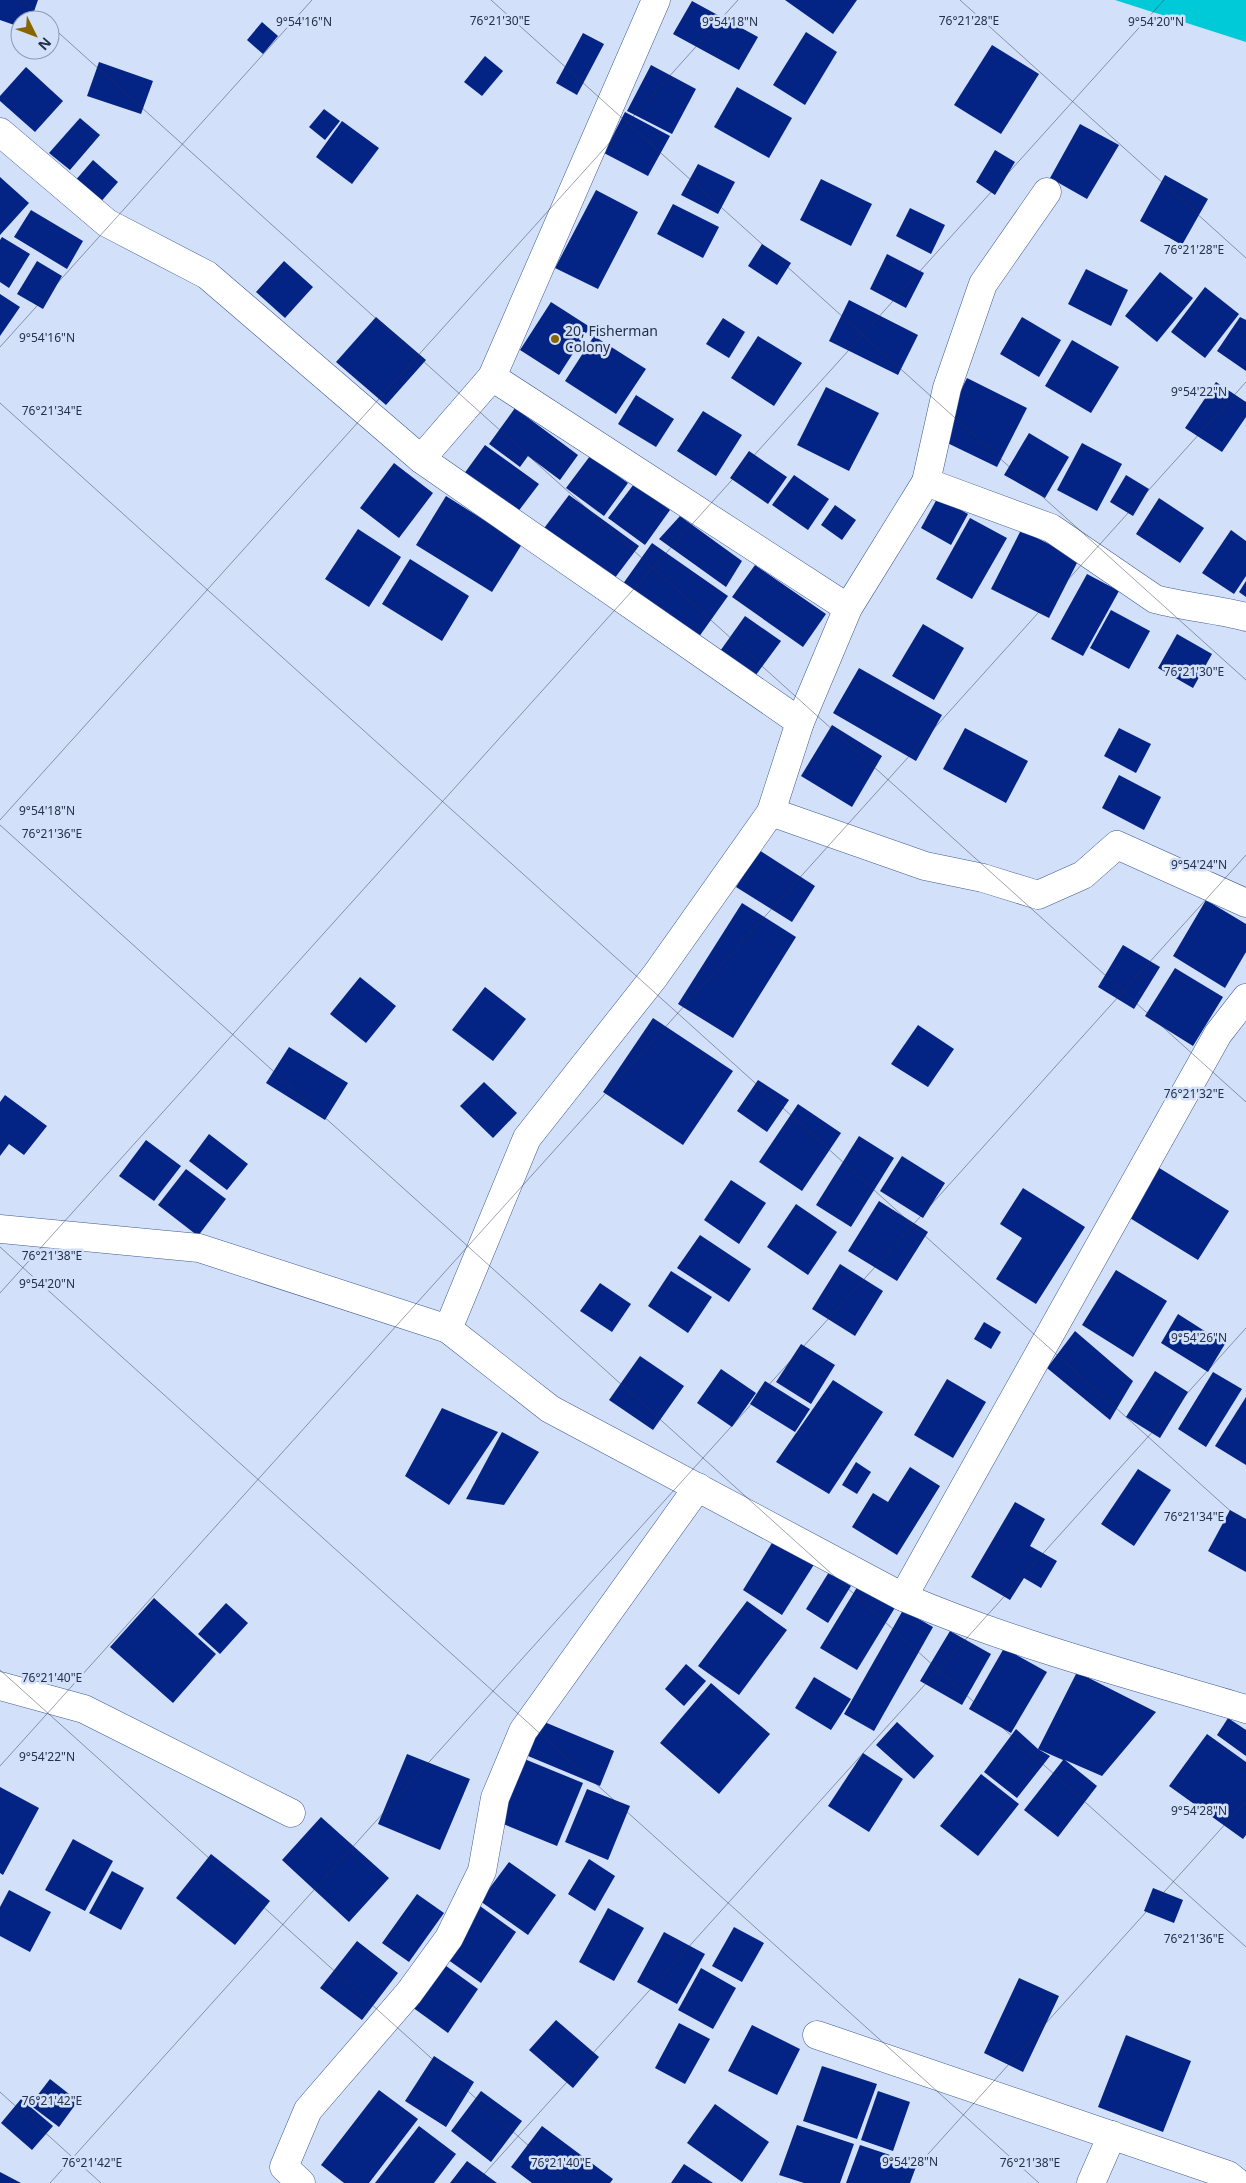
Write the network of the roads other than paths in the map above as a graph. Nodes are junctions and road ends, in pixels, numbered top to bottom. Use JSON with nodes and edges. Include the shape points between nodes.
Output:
{"nodes":[{"id":1,"x":656,"y":0,"type":"edge"},
{"id":2,"x":0,"y":132,"type":"edge"},
{"id":3,"x":1047,"y":192,"type":"dead end"},
{"id":4,"x":492,"y":378,"type":"junction"},
{"id":5,"x":421,"y":459,"type":"junction"},
{"id":6,"x":926,"y":482,"type":"junction"},
{"id":7,"x":848,"y":608,"type":"junction"},
{"id":8,"x":1246,"y":617,"type":"edge"},
{"id":9,"x":800,"y":722,"type":"junction"},
{"id":10,"x":771,"y":812,"type":"junction"},
{"id":11,"x":1246,"y":903,"type":"edge"},
{"id":12,"x":1246,"y":998,"type":"edge"},
{"id":13,"x":0,"y":1230,"type":"edge"},
{"id":14,"x":448,"y":1329,"type":"junction"},
{"id":15,"x":698,"y":1487,"type":"junction"},
{"id":16,"x":903,"y":1597,"type":"junction"},
{"id":17,"x":0,"y":1686,"type":"edge"},
{"id":18,"x":1246,"y":1709,"type":"edge"},
{"id":19,"x":291,"y":1812,"type":"dead end"},
{"id":20,"x":816,"y":2035,"type":"dead end"},
{"id":21,"x":1112,"y":2135,"type":"junction"},
{"id":22,"x":301,"y":2183,"type":"edge"},
{"id":23,"x":1091,"y":2183,"type":"edge"},
{"id":24,"x":1238,"y":2183,"type":"edge"}],
"edges":[{"from":1,"to":4,"type":"street"},
{"from":2,"to":5,"type":"street","via":[[107,223],[207,275]]},
{"from":3,"to":6,"type":"street","via":[[983,284],[947,388]]},
{"from":4,"to":5,"type":"street"},
{"from":4,"to":7,"type":"street"},
{"from":5,"to":9,"type":"street"},
{"from":6,"to":7,"type":"street"},
{"from":6,"to":8,"type":"street","via":[[1051,528],[1155,599]]},
{"from":7,"to":9,"type":"street"},
{"from":9,"to":10,"type":"street"},
{"from":10,"to":11,"type":"street","via":[[925,866],[983,878],[1038,895],[1083,875],[1117,845]]},
{"from":10,"to":14,"type":"street","via":[[655,976],[528,1138]]},
{"from":12,"to":16,"type":"street","via":[[1218,1034]]},
{"from":13,"to":14,"type":"street","via":[[199,1248]]},
{"from":14,"to":15,"type":"street","via":[[550,1409]]},
{"from":15,"to":16,"type":"street"},
{"from":15,"to":22,"type":"street","via":[[523,1731],[495,1798],[482,1871],[450,1938],[409,1993],[308,2110],[284,2168]]},
{"from":16,"to":18,"type":"street","via":[[965,1622]]},
{"from":17,"to":19,"type":"street","via":[[84,1709]]},
{"from":20,"to":21,"type":"street"},
{"from":21,"to":23,"type":"street"},
{"from":21,"to":24,"type":"street","via":[[1228,2175]]}]}
